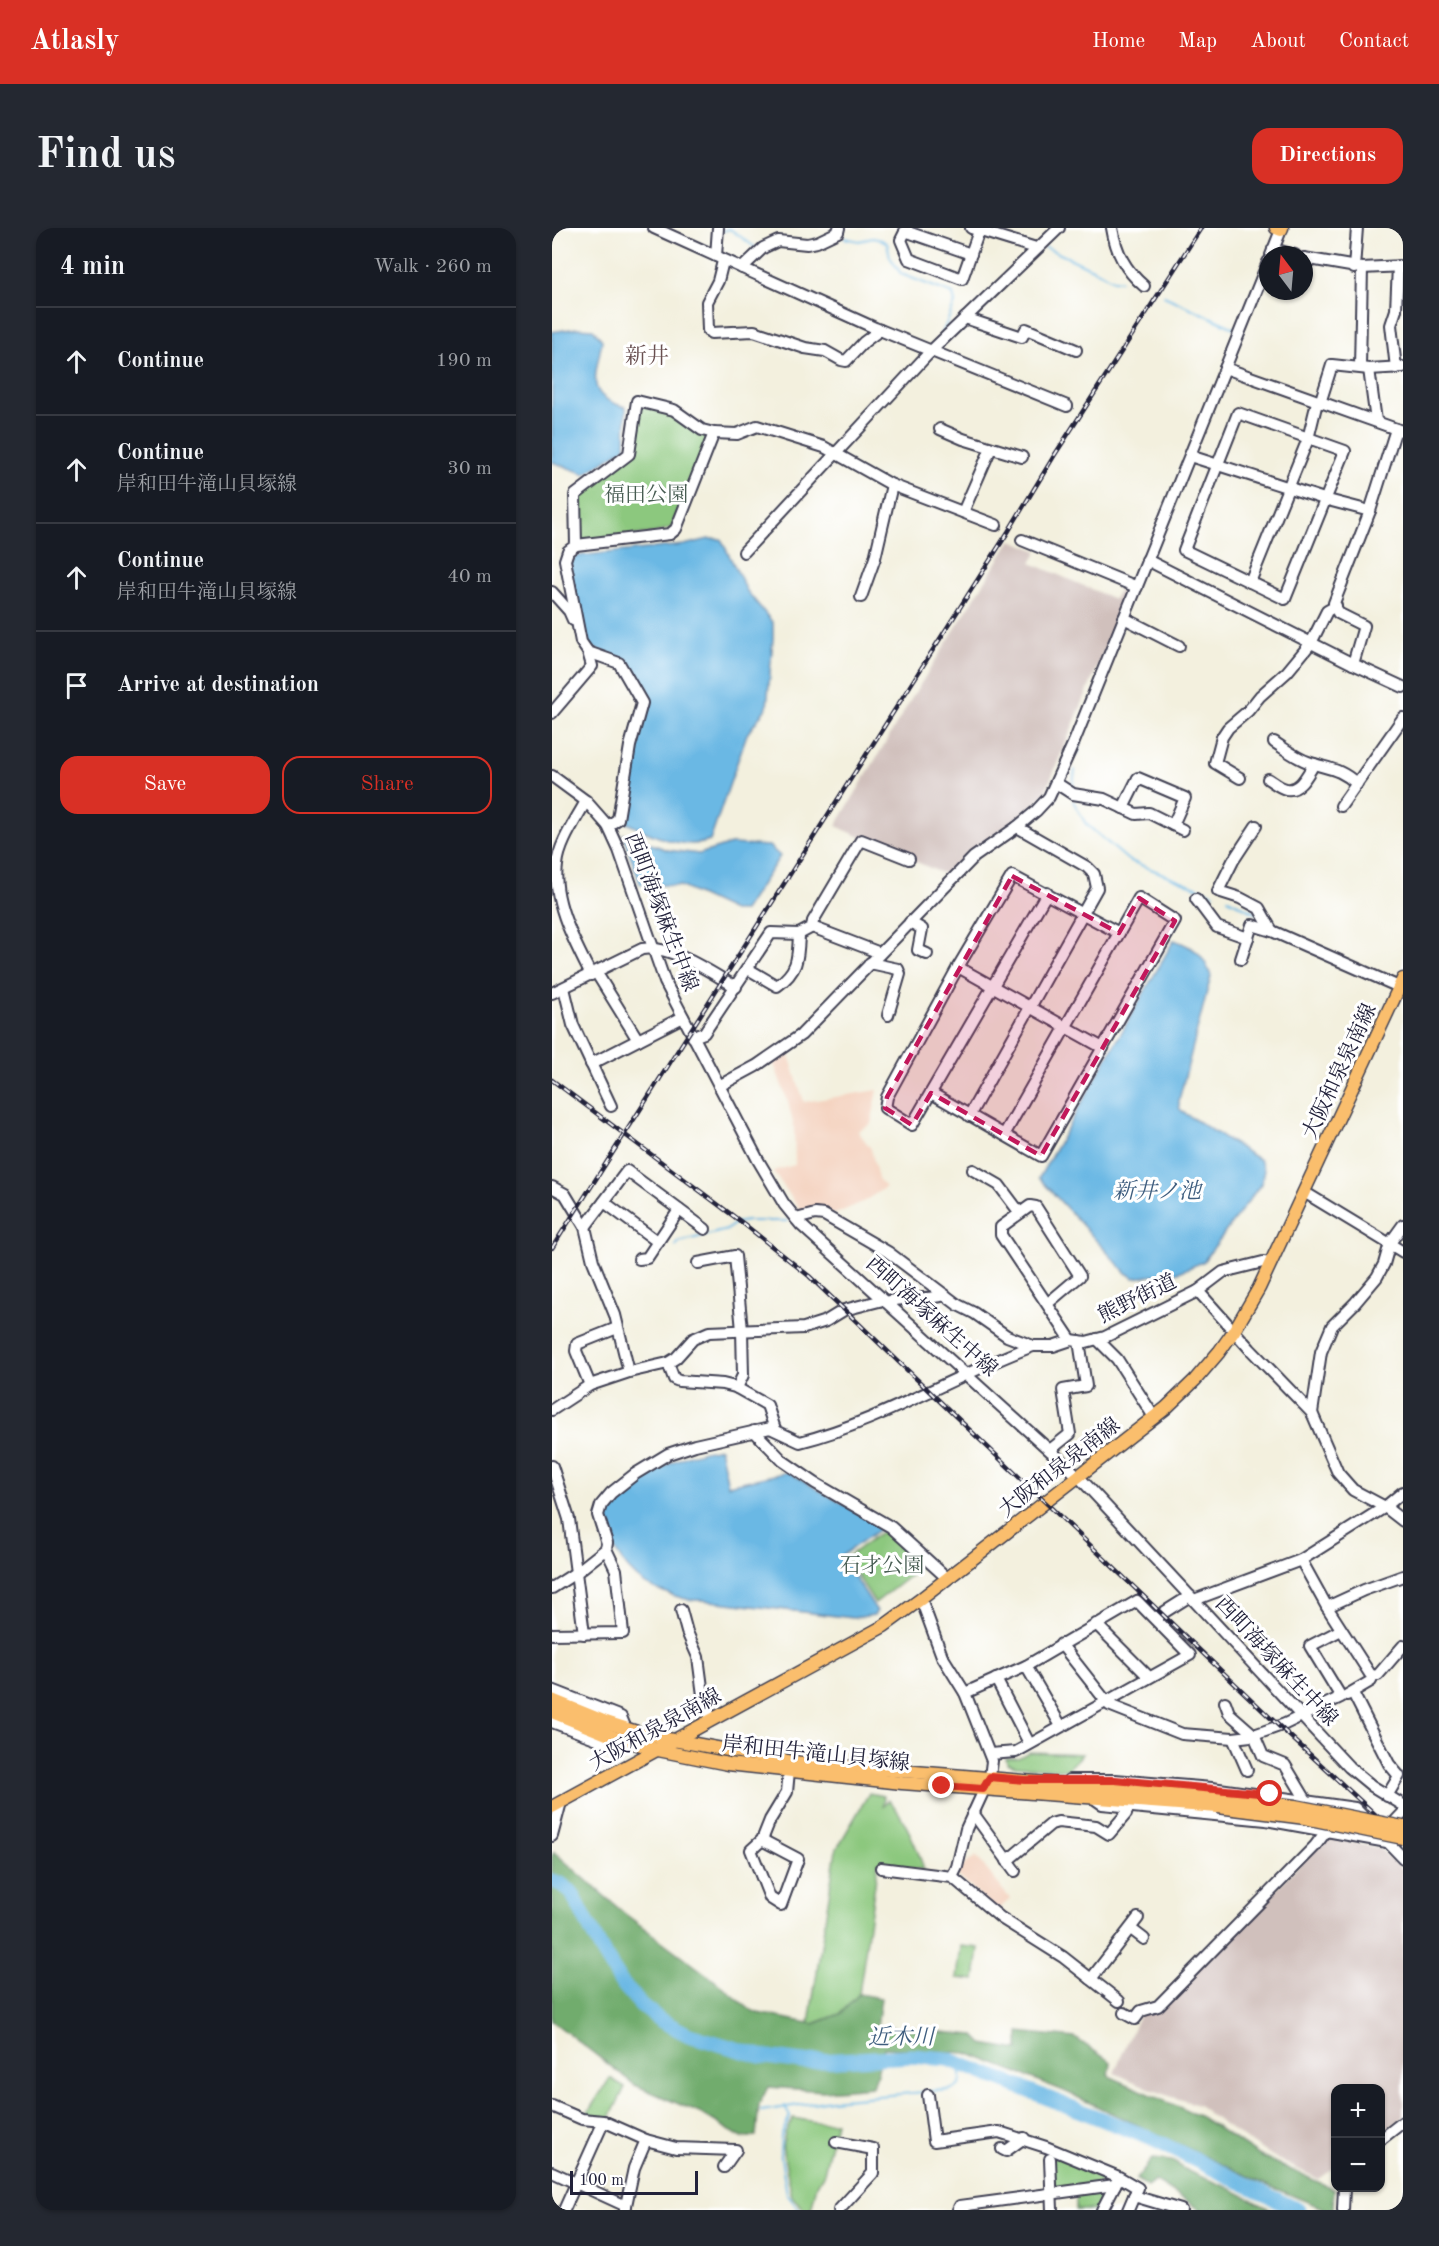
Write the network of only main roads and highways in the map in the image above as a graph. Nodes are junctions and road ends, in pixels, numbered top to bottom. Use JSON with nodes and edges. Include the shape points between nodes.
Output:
{"nodes":[{"id":1,"x":1401,"y":983,"type":"edge"},
{"id":2,"x":552,"y":1700,"type":"edge"},
{"id":3,"x":552,"y":1712,"type":"edge"},
{"id":4,"x":626,"y":1735,"type":"junction"},
{"id":5,"x":674,"y":1741,"type":"junction"},
{"id":6,"x":658,"y":1750,"type":"junction"},
{"id":7,"x":1219,"y":1802,"type":"junction"},
{"id":8,"x":554,"y":1806,"type":"edge"},
{"id":9,"x":1403,"y":1827,"type":"edge"},
{"id":10,"x":1403,"y":1838,"type":"edge"}],
"edges":[{"from":1,"to":5,"type":"main road","name":"大阪和泉泉南線","via":[[1259,1288],[1234,1331],[1195,1380],[1154,1417],[921,1599],[866,1636]]},
{"from":2,"to":4,"type":"main road","name":"岸和田牛滝山貝塚線"},
{"from":3,"to":4,"type":"main road","name":"岸和田牛滝山貝塚線"},
{"from":4,"to":5,"type":"main road","name":"岸和田牛滝山貝塚線"},
{"from":4,"to":6,"type":"main road","name":"岸和田牛滝山貝塚線"},
{"from":5,"to":6,"type":"main road","name":"大阪和泉泉南線"},
{"from":5,"to":7,"type":"main road","name":"岸和田牛滝山貝塚線","via":[[793,1762],[1025,1780]]},
{"from":6,"to":7,"type":"main road","name":"岸和田牛滝山貝塚線","via":[[728,1764],[983,1789]]},
{"from":6,"to":8,"type":"main road","name":"大阪和泉泉南線"},
{"from":7,"to":9,"type":"main road","name":"岸和田牛滝山貝塚線","bridge":true,"via":[[1295,1806]]},
{"from":7,"to":10,"type":"main road","name":"岸和田牛滝山貝塚線","bridge":true}]}
